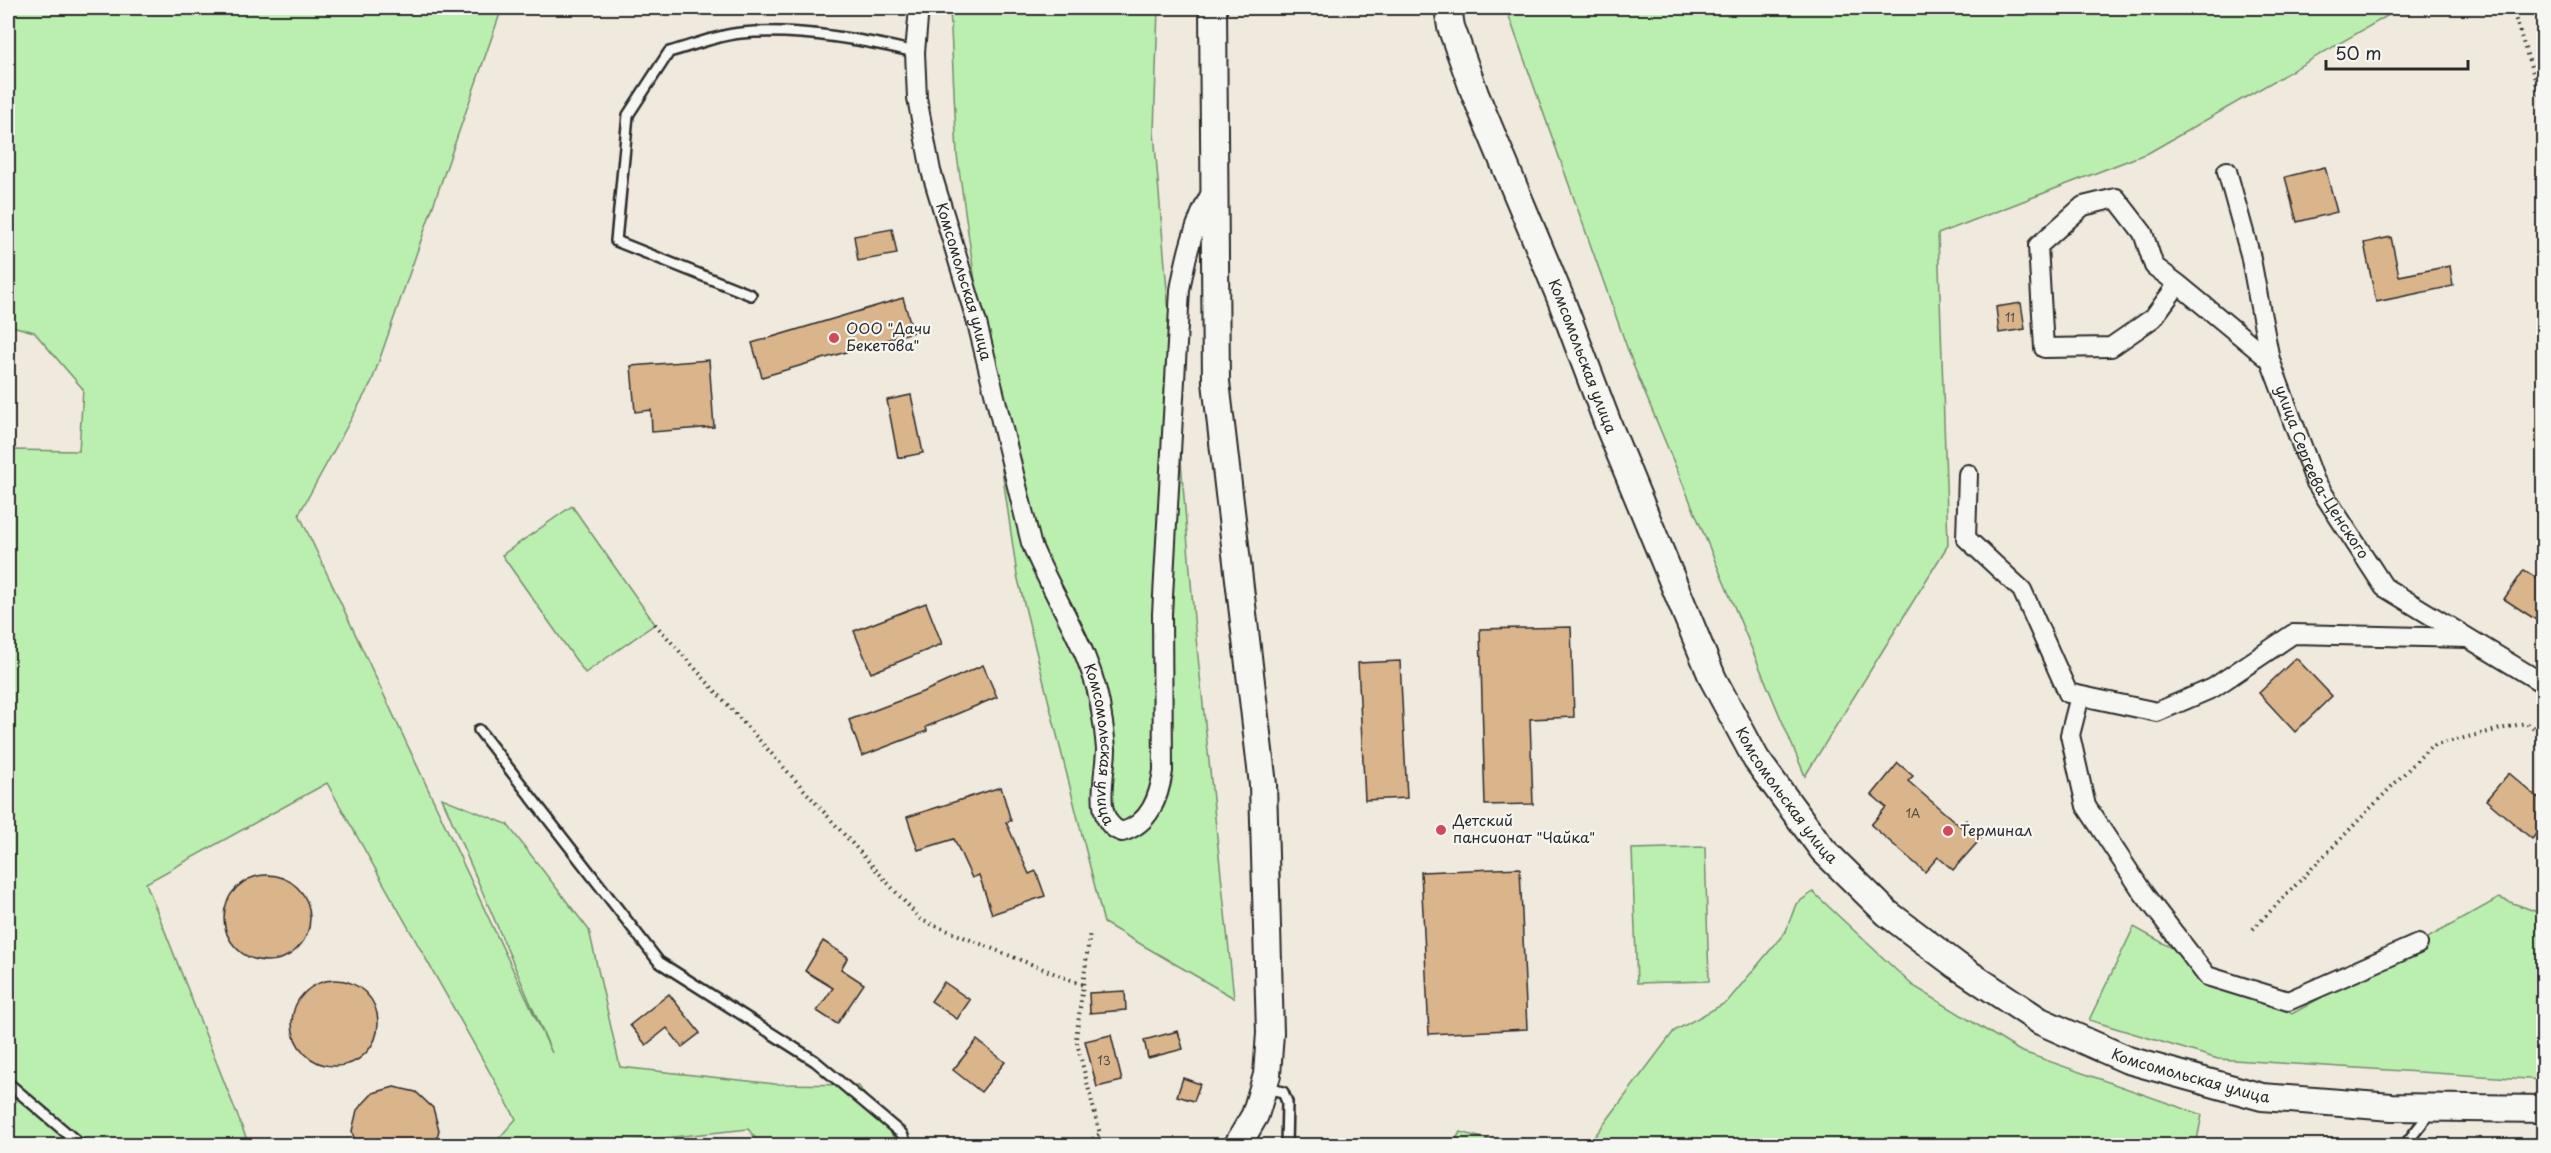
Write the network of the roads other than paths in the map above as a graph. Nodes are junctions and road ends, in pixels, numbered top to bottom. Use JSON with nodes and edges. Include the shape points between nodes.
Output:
{"nodes":[{"id":1,"x":919,"y":8,"type":"edge"},
{"id":2,"x":1213,"y":8,"type":"edge"},
{"id":3,"x":1448,"y":8,"type":"edge"},
{"id":4,"x":915,"y":52,"type":"junction"},
{"id":5,"x":2227,"y":171,"type":"dead end"},
{"id":6,"x":1213,"y":187,"type":"junction"},
{"id":7,"x":2178,"y":284,"type":"junction"},
{"id":8,"x":751,"y":295,"type":"dead end"},
{"id":9,"x":2270,"y":360,"type":"junction"},
{"id":10,"x":1968,"y":474,"type":"dead end"},
{"id":11,"x":2467,"y":638,"type":"junction"},
{"id":12,"x":2544,"y":684,"type":"edge"},
{"id":13,"x":2080,"y":696,"type":"junction"},
{"id":14,"x":479,"y":730,"type":"dead end"},
{"id":15,"x":2418,"y":944,"type":"dead end"},
{"id":16,"x":8,"y":1083,"type":"edge"},
{"id":17,"x":1263,"y":1087,"type":"junction"},
{"id":18,"x":2434,"y":1108,"type":"junction"},
{"id":19,"x":2544,"y":1109,"type":"edge"},
{"id":20,"x":82,"y":1146,"type":"edge"},
{"id":21,"x":907,"y":1146,"type":"edge"},
{"id":22,"x":1237,"y":1146,"type":"edge"},
{"id":23,"x":1286,"y":1146,"type":"edge"},
{"id":24,"x":2404,"y":1146,"type":"edge"}],
"edges":[{"from":1,"to":4,"type":"street","name":"Комсомольская улица"},
{"from":2,"to":6,"type":"main road","name":"Комсомольская улица"},
{"from":3,"to":18,"type":"main road","name":"Комсомольская улица","via":[[1475,94],[1713,679],[1756,759],[1823,850],[1887,913],[1956,965],[2040,1021],[2128,1060],[2262,1097]]},
{"from":4,"to":6,"type":"street","name":"Комсомольская улица","via":[[917,98],[931,171],[980,333],[1031,543],[1081,648],[1101,702],[1106,747],[1103,807],[1109,824],[1122,832],[1140,823],[1150,812],[1160,791],[1163,771],[1162,614],[1180,290],[1188,245]]},
{"from":4,"to":8,"type":"lane","via":[[809,34],[740,33],[669,52],[628,115],[616,241]]},
{"from":5,"to":9,"type":"street","name":"улица Сергеева-Ценского","via":[[2250,254]]},
{"from":6,"to":17,"type":"main road","name":"Комсомольская улица","via":[[1216,382],[1263,785],[1270,1033]]},
{"from":7,"to":7,"type":"street","via":[[2153,318],[2112,347],[2044,348],[2038,246],[2082,206],[2116,198],[2143,234],[2154,266]]},
{"from":7,"to":9,"type":"street"},
{"from":9,"to":11,"type":"street","name":"улица Сергеева-Ценского","via":[[2315,481],[2384,587]]},
{"from":10,"to":13,"type":"street","via":[[1966,538],[2022,590],[2068,693]]},
{"from":11,"to":12,"type":"street","name":"улица Сергеева-Ценского"},
{"from":11,"to":13,"type":"street","via":[[2293,634],[2213,688],[2157,712]]},
{"from":13,"to":15,"type":"street","via":[[2070,735],[2086,806],[2144,894],[2207,976],[2288,1001]]},
{"from":14,"to":21,"type":"lane","via":[[659,962],[815,1061],[902,1134]]},
{"from":16,"to":20,"type":"lane"},
{"from":17,"to":22,"type":"main road","name":"Комсомольская улица","via":[[1255,1115]]},
{"from":17,"to":23,"type":"lane","via":[[1283,1092],[1287,1102]]},
{"from":18,"to":19,"type":"main road","name":"Комсомольская улица"},
{"from":18,"to":24,"type":"lane"}]}
